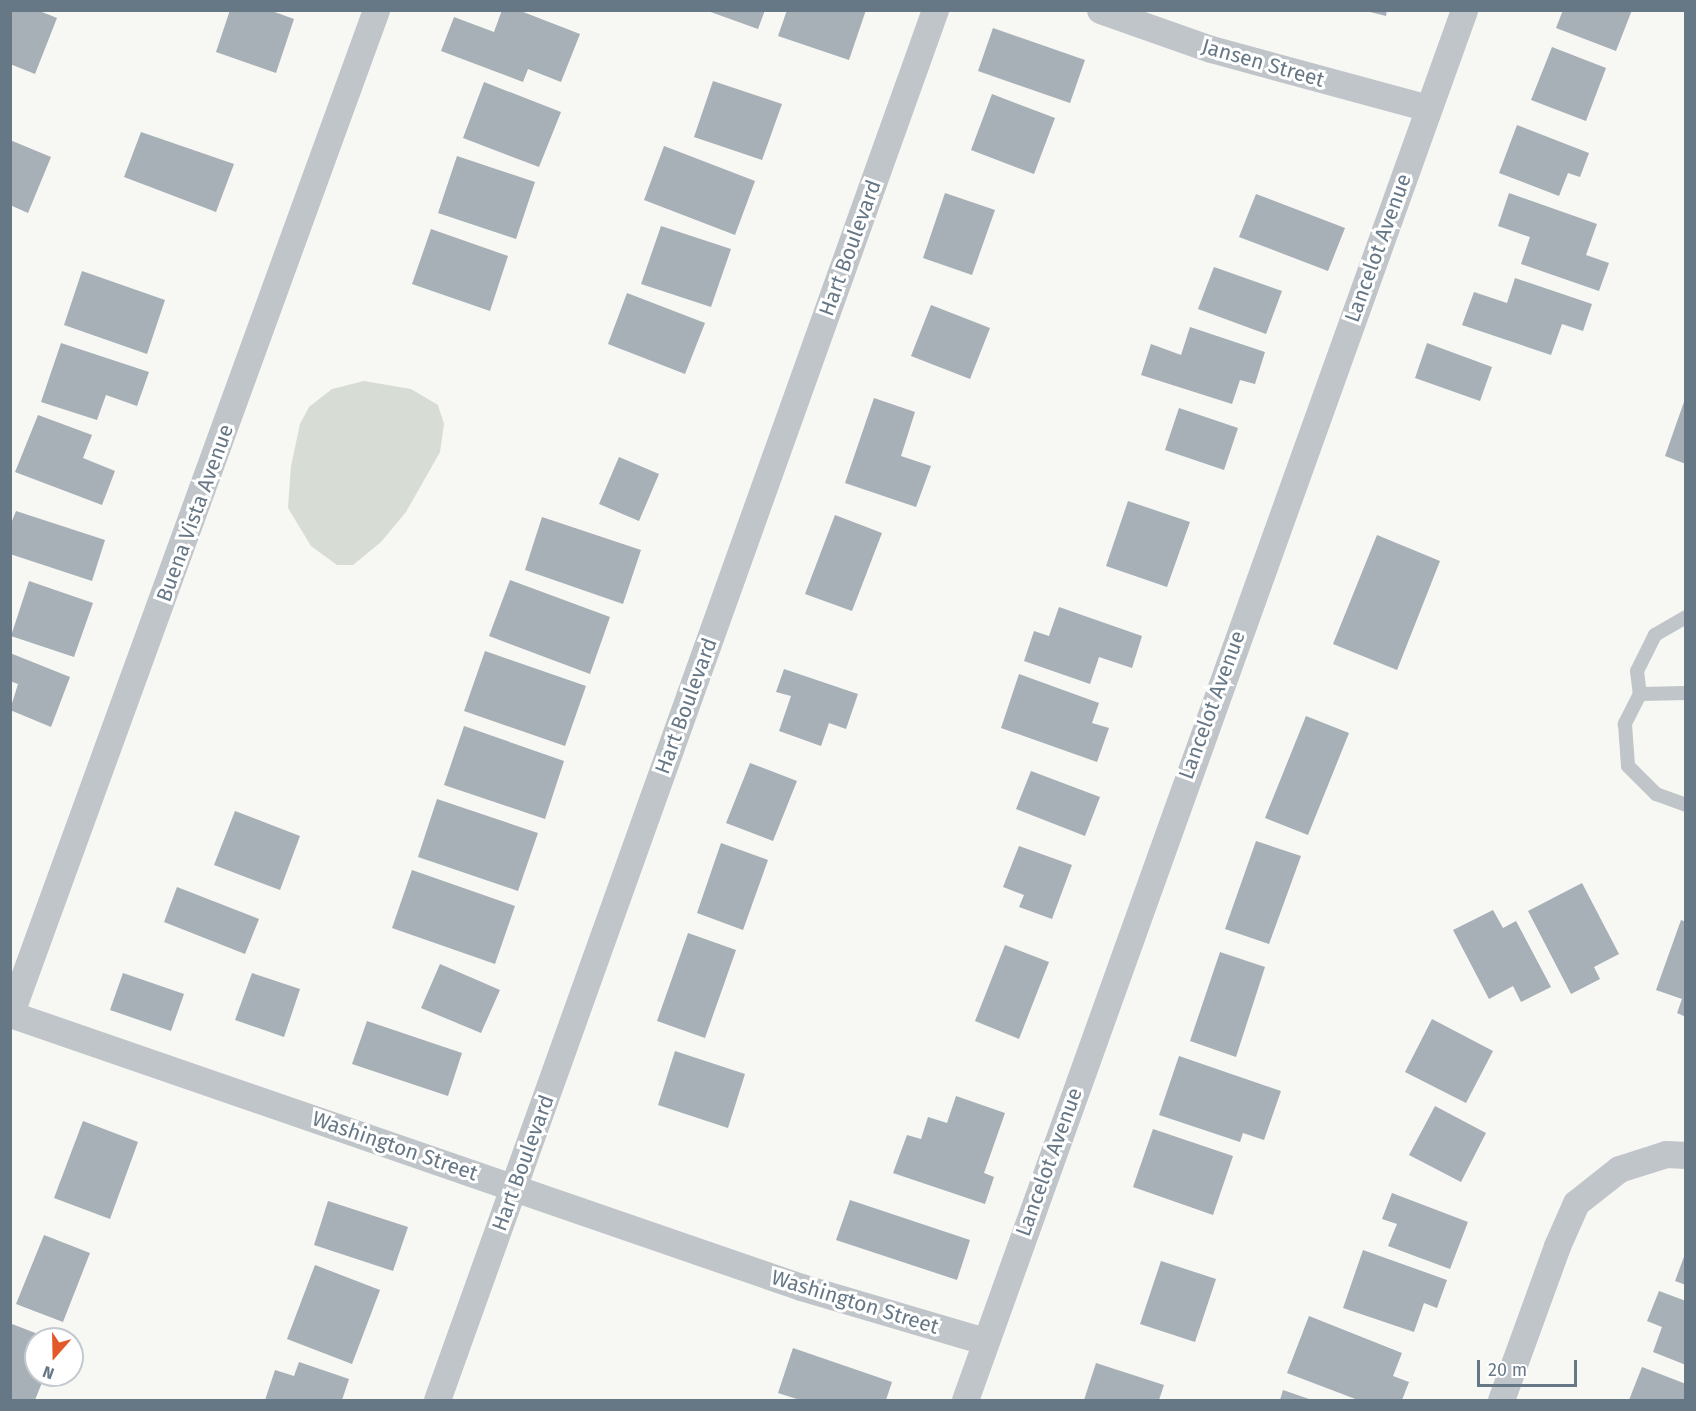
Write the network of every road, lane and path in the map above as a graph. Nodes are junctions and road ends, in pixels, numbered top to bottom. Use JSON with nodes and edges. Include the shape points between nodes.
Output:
{"nodes":[{"id":1,"x":376,"y":10,"type":"edge"},
{"id":2,"x":934,"y":10,"type":"edge"},
{"id":3,"x":1100,"y":10,"type":"edge"},
{"id":4,"x":1464,"y":10,"type":"edge"},
{"id":5,"x":1428,"y":108,"type":"junction"},
{"id":6,"x":1686,"y":617,"type":"edge"},
{"id":7,"x":1686,"y":693,"type":"edge"},
{"id":8,"x":1640,"y":694,"type":"junction"},
{"id":9,"x":1686,"y":805,"type":"edge"},
{"id":10,"x":11,"y":1014,"type":"edge"},
{"id":11,"x":1686,"y":1155,"type":"edge"},
{"id":12,"x":514,"y":1187,"type":"junction"},
{"id":13,"x":986,"y":1341,"type":"junction"},
{"id":14,"x":437,"y":1401,"type":"edge"},
{"id":15,"x":965,"y":1401,"type":"edge"},
{"id":16,"x":1501,"y":1401,"type":"edge"}],
"edges":[{"from":1,"to":10,"type":"street","name":"Buena Vista Avenue"},
{"from":2,"to":12,"type":"street","name":"Hart Boulevard"},
{"from":3,"to":5,"type":"street","name":"Jansen Street","via":[[1212,49]]},
{"from":4,"to":5,"type":"street","name":"Lancelot Avenue"},
{"from":5,"to":13,"type":"street","name":"Lancelot Avenue"},
{"from":6,"to":8,"type":"lane","via":[[1655,635],[1637,671]]},
{"from":7,"to":8,"type":"lane"},
{"from":8,"to":9,"type":"lane","via":[[1625,724],[1628,766],[1656,794]]},
{"from":10,"to":12,"type":"street","name":"Washington Street"},
{"from":11,"to":16,"type":"street","via":[[1666,1154],[1619,1169],[1576,1203]]},
{"from":12,"to":13,"type":"street","name":"Washington Street","via":[[801,1287]]},
{"from":12,"to":14,"type":"street","name":"Hart Boulevard"},
{"from":13,"to":15,"type":"street","name":"Lancelot Avenue"}]}
